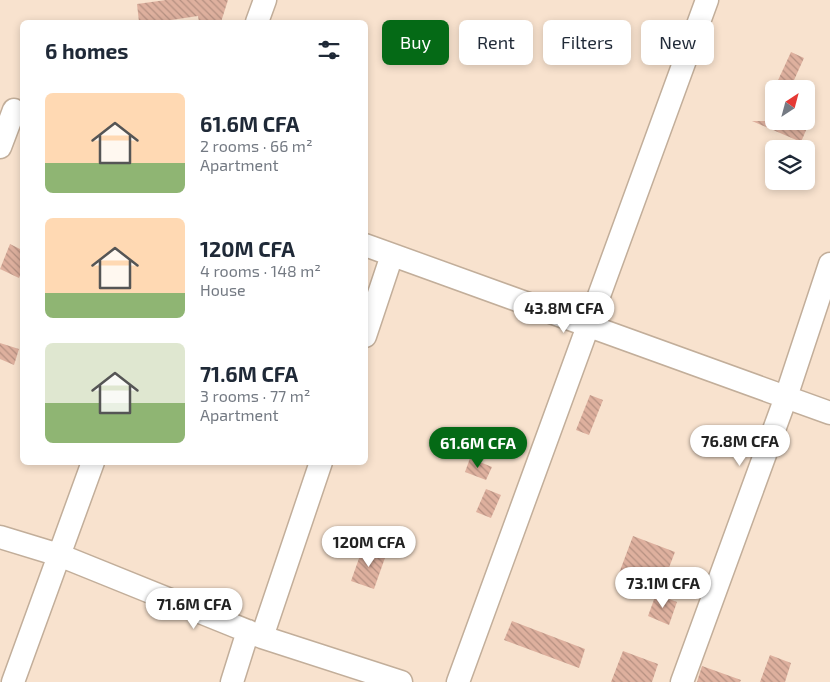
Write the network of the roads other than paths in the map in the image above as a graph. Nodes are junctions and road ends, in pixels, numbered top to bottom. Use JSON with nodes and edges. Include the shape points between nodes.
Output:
{"nodes":[{"id":1,"x":265,"y":0,"type":"edge"},
{"id":2,"x":707,"y":0,"type":"edge"},
{"id":3,"x":258,"y":20,"type":"edge"},
{"id":4,"x":12,"y":110,"type":"edge"},
{"id":5,"x":0,"y":147,"type":"edge"},
{"id":6,"x":368,"y":246,"type":"edge"},
{"id":7,"x":392,"y":255,"type":"junction"},
{"id":8,"x":830,"y":264,"type":"edge"},
{"id":9,"x":587,"y":326,"type":"junction"},
{"id":10,"x":368,"y":327,"type":"edge"},
{"id":11,"x":786,"y":397,"type":"junction"},
{"id":12,"x":830,"y":413,"type":"edge"},
{"id":13,"x":92,"y":465,"type":"edge"},
{"id":14,"x":321,"y":465,"type":"edge"},
{"id":15,"x":0,"y":537,"type":"edge"},
{"id":16,"x":59,"y":555,"type":"junction"},
{"id":17,"x":255,"y":634,"type":"junction"},
{"id":18,"x":13,"y":682,"type":"edge"},
{"id":19,"x":232,"y":682,"type":"edge"},
{"id":20,"x":401,"y":682,"type":"edge"},
{"id":21,"x":458,"y":682,"type":"edge"},
{"id":22,"x":682,"y":682,"type":"edge"}],
"edges":[{"from":1,"to":3,"type":"street"},
{"from":2,"to":9,"type":"street"},
{"from":4,"to":5,"type":"street"},
{"from":6,"to":7,"type":"street"},
{"from":7,"to":9,"type":"street"},
{"from":7,"to":10,"type":"street"},
{"from":8,"to":11,"type":"street"},
{"from":9,"to":11,"type":"street"},
{"from":9,"to":21,"type":"street"},
{"from":11,"to":12,"type":"street"},
{"from":11,"to":22,"type":"street"},
{"from":13,"to":16,"type":"street"},
{"from":14,"to":17,"type":"street"},
{"from":15,"to":16,"type":"street"},
{"from":16,"to":17,"type":"street"},
{"from":16,"to":18,"type":"street"},
{"from":17,"to":19,"type":"street"},
{"from":17,"to":20,"type":"street"}]}
